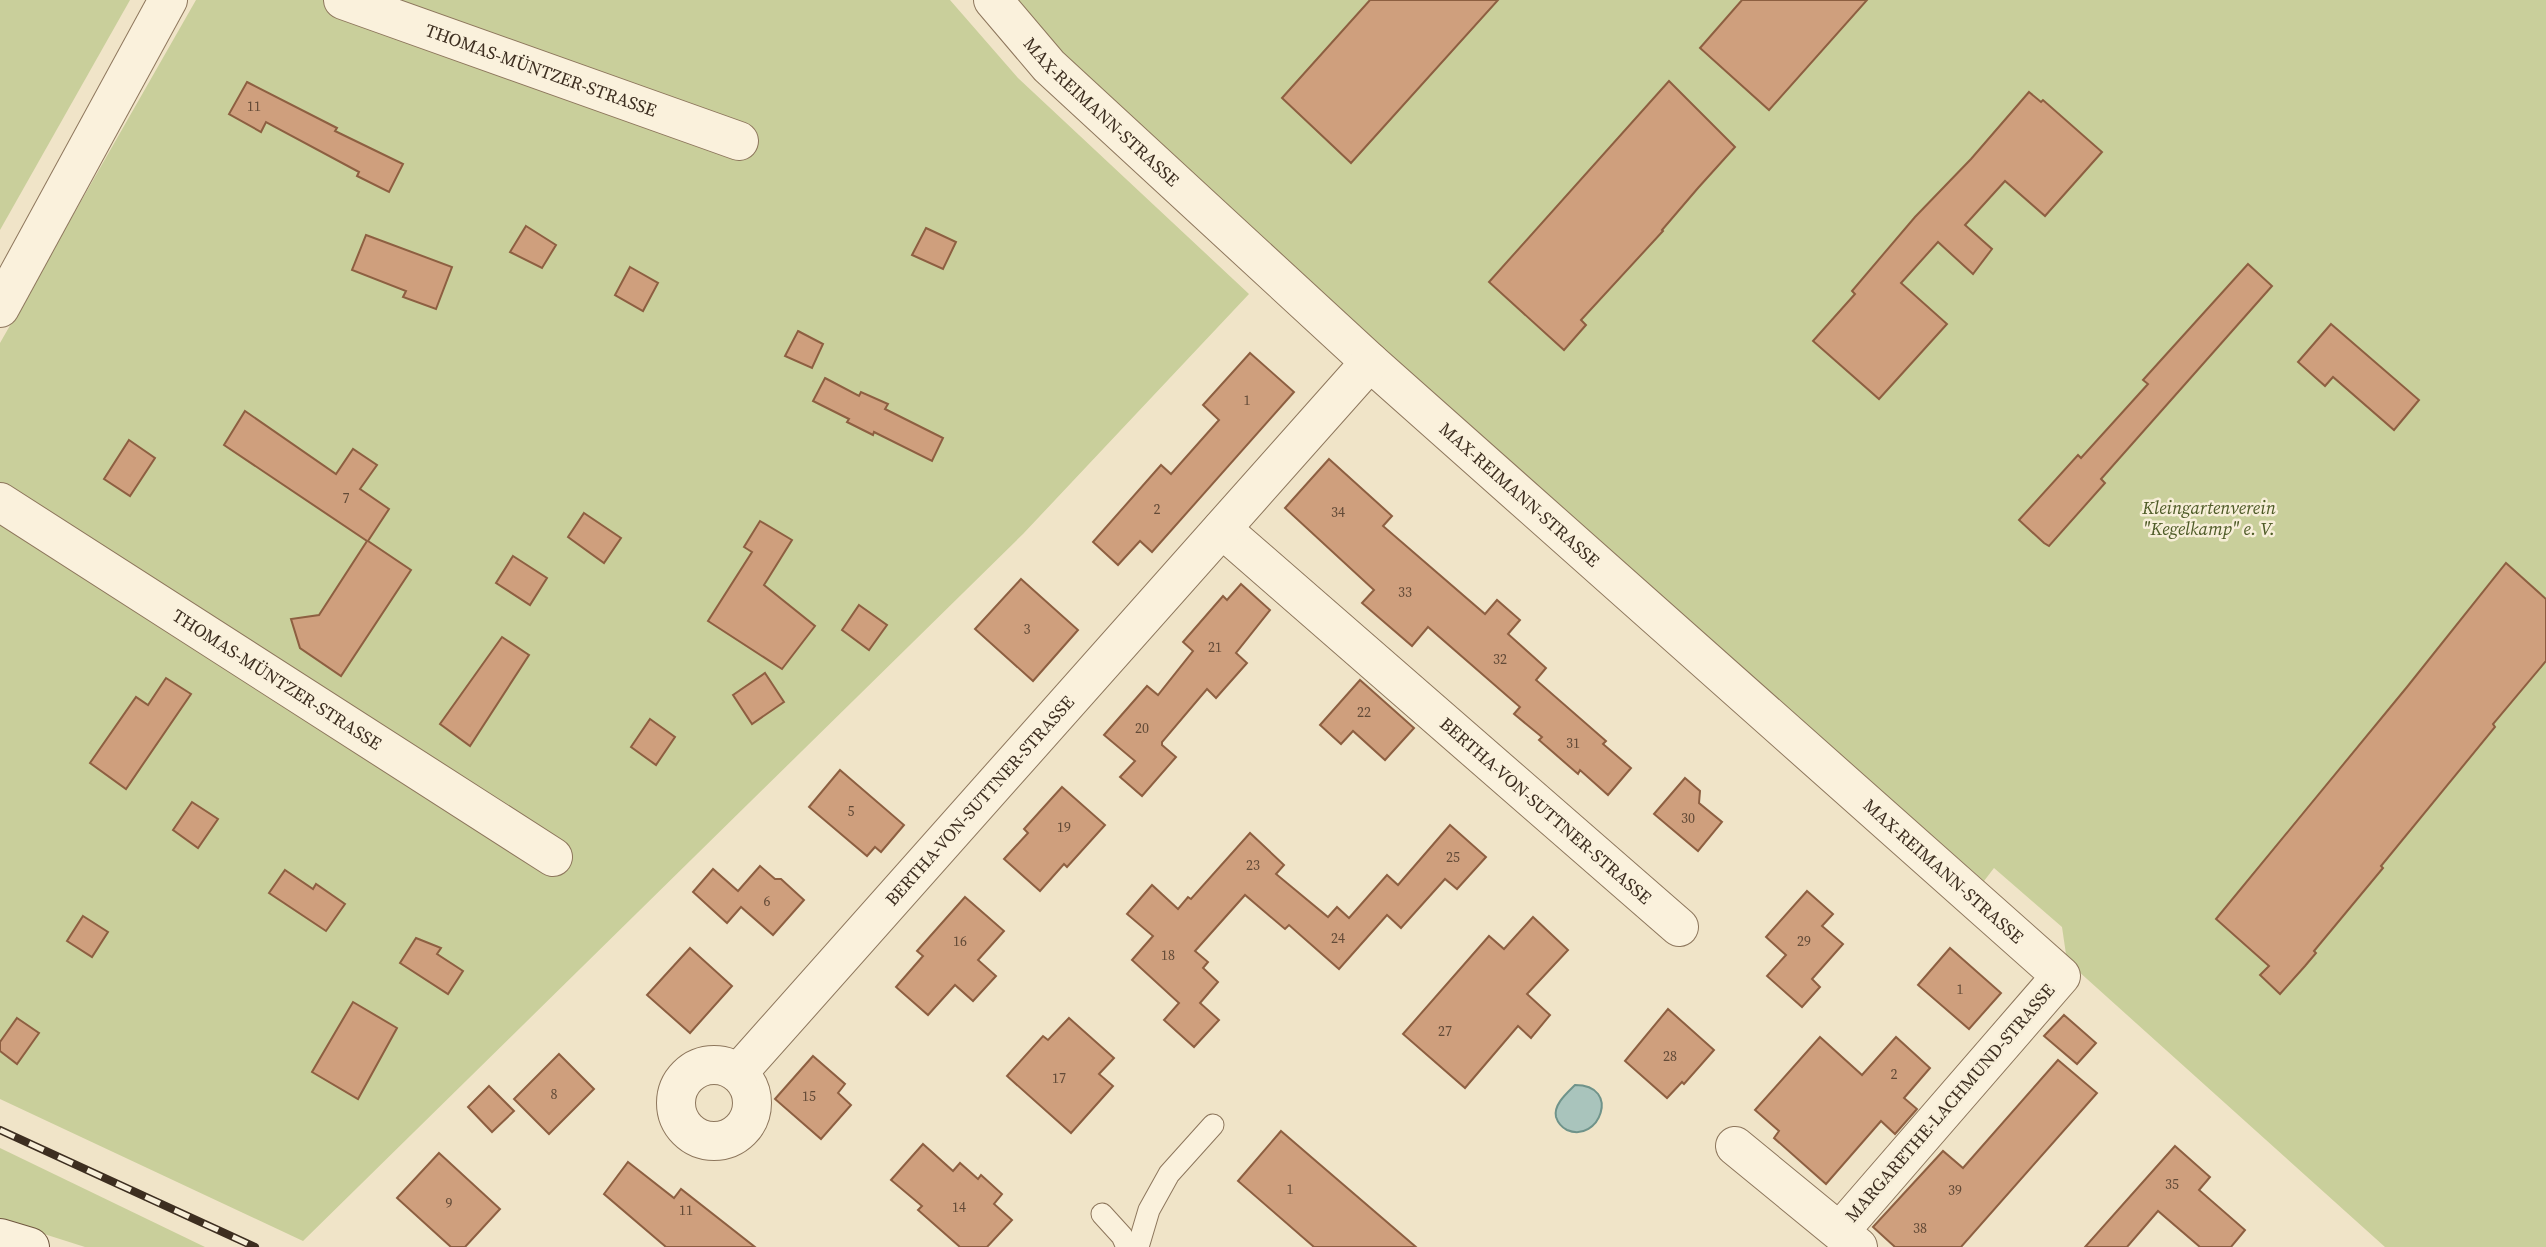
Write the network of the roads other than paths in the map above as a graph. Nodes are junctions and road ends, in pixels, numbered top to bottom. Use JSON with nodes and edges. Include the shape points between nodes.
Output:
{"nodes":[{"id":1,"x":168,"y":0,"type":"edge"},
{"id":2,"x":343,"y":0,"type":"edge"},
{"id":3,"x":993,"y":0,"type":"edge"},
{"id":4,"x":739,"y":141,"type":"dead end"},
{"id":5,"x":0,"y":308,"type":"edge"},
{"id":6,"x":1370,"y":362,"type":"junction"},
{"id":7,"x":0,"y":502,"type":"edge"},
{"id":8,"x":1222,"y":529,"type":"junction"},
{"id":9,"x":553,"y":857,"type":"dead end"},
{"id":10,"x":1679,"y":926,"type":"dead end"},
{"id":11,"x":2061,"y":976,"type":"joint"},
{"id":12,"x":738,"y":1073,"type":"dead end"},
{"id":13,"x":1213,"y":1125,"type":"dead end"},
{"id":14,"x":1735,"y":1146,"type":"dead end"},
{"id":15,"x":1102,"y":1214,"type":"dead end"},
{"id":16,"x":0,"y":1238,"type":"edge"},
{"id":17,"x":1849,"y":1239,"type":"edge"},
{"id":18,"x":30,"y":1247,"type":"edge"},
{"id":19,"x":1127,"y":1247,"type":"edge"},
{"id":20,"x":1138,"y":1247,"type":"edge"}],
"edges":[{"from":1,"to":5,"type":"street"},
{"from":2,"to":4,"type":"street","name":"THOMAS-MÜNTZER-STRASSE"},
{"from":3,"to":6,"type":"street","name":"MAX-REIMANN-STRASSE","via":[[1049,66]]},
{"from":6,"to":8,"type":"street","name":"BERTHA-VON-SUTTNER-STRASSE"},
{"from":6,"to":11,"type":"street","name":"MAX-REIMANN-STRASSE"},
{"from":7,"to":9,"type":"street","name":"THOMAS-MÜNTZER-STRASSE"},
{"from":8,"to":10,"type":"street","name":"BERTHA-VON-SUTTNER-STRASSE"},
{"from":8,"to":12,"type":"street","name":"BERTHA-VON-SUTTNER-STRASSE"},
{"from":11,"to":17,"type":"street","name":"MARGARETHE-LACHMUND-STRASSE"},
{"from":13,"to":20,"type":"lane","via":[[1169,1174],[1149,1210]]},
{"from":14,"to":17,"type":"street","name":"MARGARETHE-LACHMUND-STRASSE"},
{"from":15,"to":19,"type":"lane"},
{"from":16,"to":18,"type":"street"}]}
